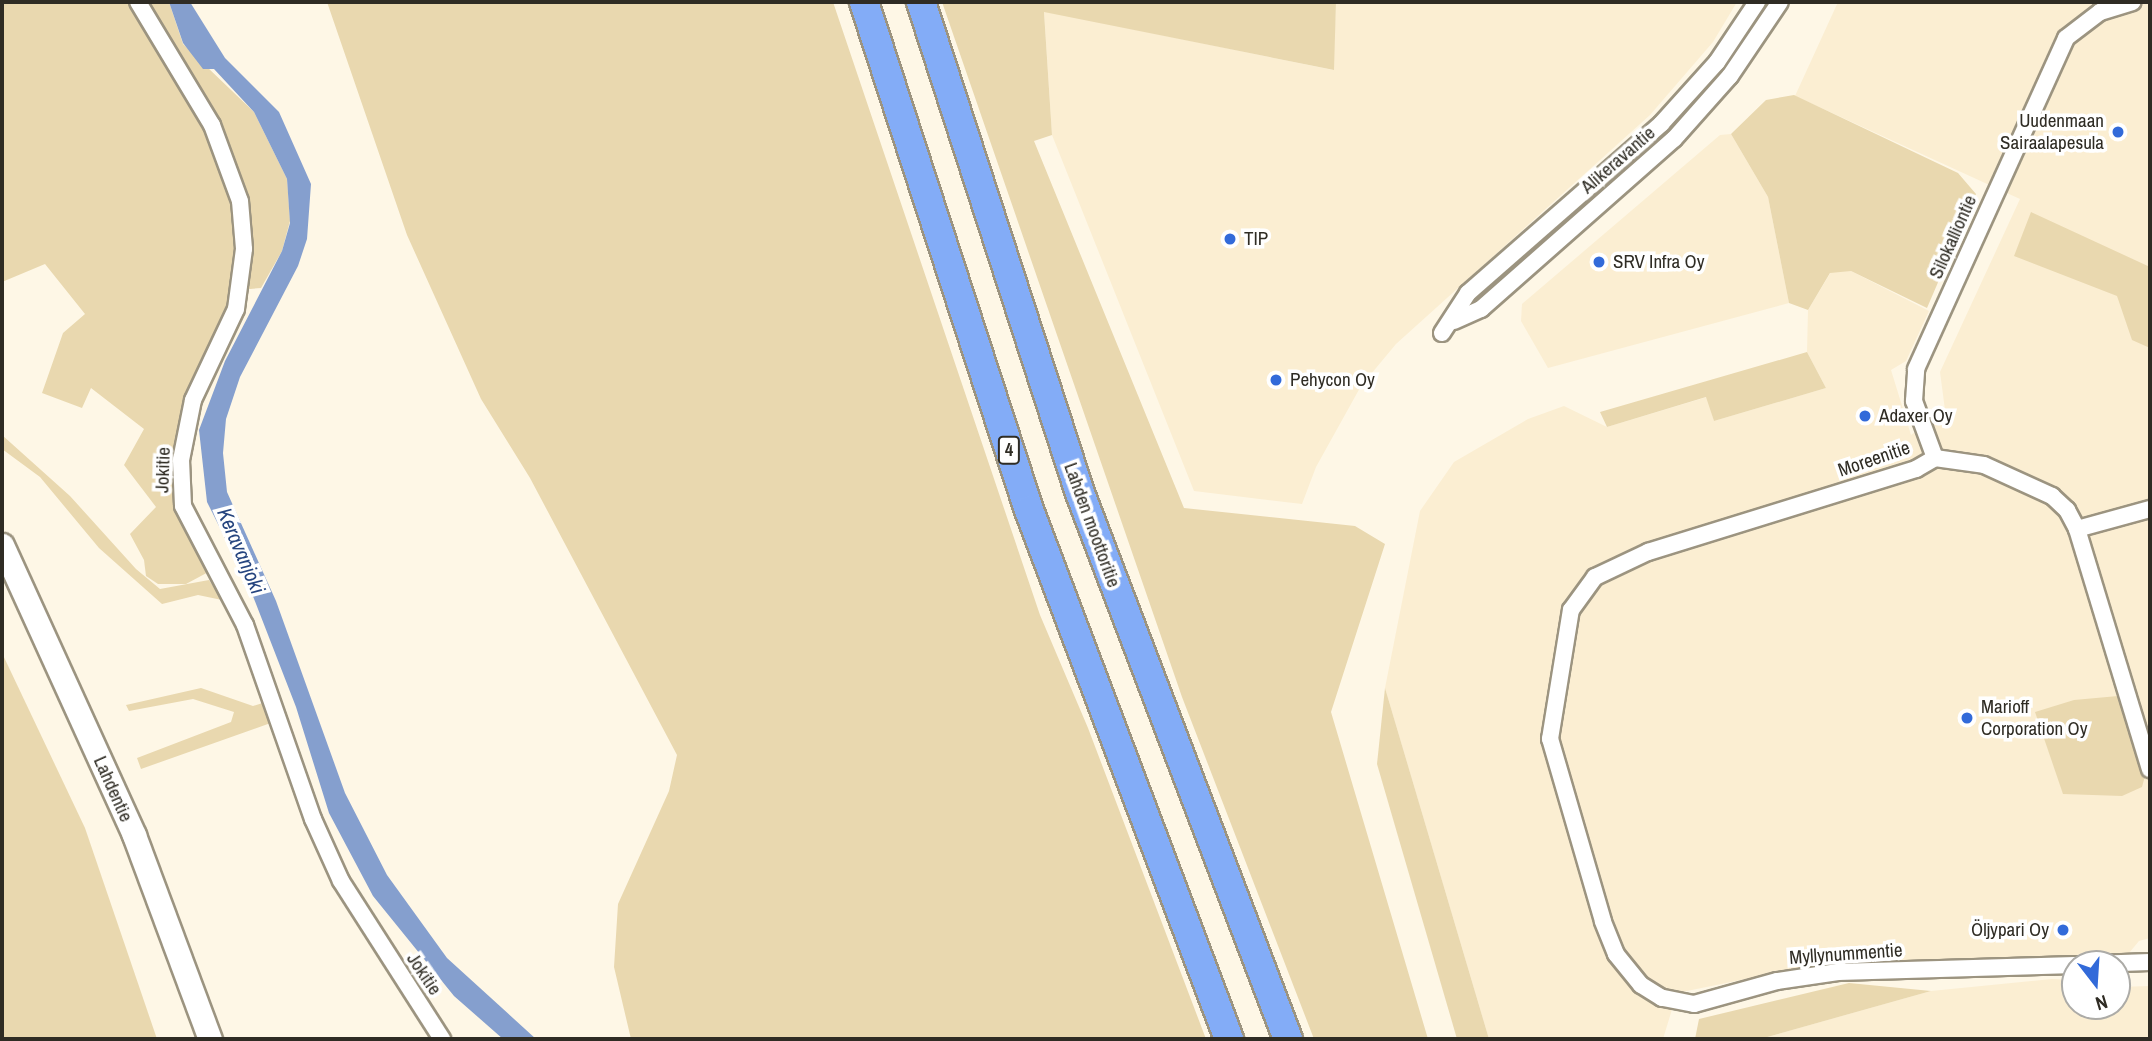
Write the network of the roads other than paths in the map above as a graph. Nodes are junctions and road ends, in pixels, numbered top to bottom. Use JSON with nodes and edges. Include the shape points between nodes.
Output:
{"nodes":[{"id":1,"x":138,"y":2,"type":"edge"},
{"id":2,"x":864,"y":2,"type":"edge"},
{"id":3,"x":921,"y":2,"type":"edge"},
{"id":4,"x":1757,"y":2,"type":"edge"},
{"id":5,"x":1780,"y":2,"type":"edge"},
{"id":6,"x":2133,"y":2,"type":"edge"},
{"id":7,"x":1454,"y":320,"type":"junction"},
{"id":8,"x":1442,"y":333,"type":"dead end"},
{"id":9,"x":1936,"y":458,"type":"junction"},
{"id":10,"x":2150,"y":509,"type":"edge"},
{"id":11,"x":2077,"y":529,"type":"junction"},
{"id":12,"x":2,"y":545,"type":"edge"},
{"id":13,"x":1550,"y":739,"type":"joint"},
{"id":14,"x":2150,"y":769,"type":"edge"},
{"id":15,"x":2150,"y":962,"type":"edge"},
{"id":16,"x":2131,"y":963,"type":"edge"},
{"id":17,"x":2061,"y":965,"type":"edge"},
{"id":18,"x":210,"y":1039,"type":"edge"},
{"id":19,"x":442,"y":1039,"type":"edge"},
{"id":20,"x":1229,"y":1039,"type":"edge"},
{"id":21,"x":1287,"y":1039,"type":"edge"}],
"edges":[{"from":1,"to":19,"type":"street","name":"Jokitie","via":[[212,125],[240,201],[244,249],[236,309],[193,400],[181,460],[183,506],[245,625],[313,819],[341,881]]},
{"from":2,"to":20,"type":"highway","number":"4","via":[[1029,510]]},
{"from":3,"to":21,"type":"highway","name":"Lahden moottoritie","via":[[1080,493]]},
{"from":4,"to":7,"type":"street","name":"Alikeravantie","via":[[1717,62],[1661,124],[1468,293]]},
{"from":5,"to":7,"type":"street","name":"Alikeravantie","via":[[1730,76],[1674,139],[1481,309]]},
{"from":6,"to":9,"type":"street","name":"Silokalliontie","via":[[2099,12],[2066,38],[1916,369],[1914,401],[1926,443]]},
{"from":7,"to":8,"type":"street","name":"Alikeravantie"},
{"from":9,"to":11,"type":"street","name":"Moreenitie","via":[[1984,465],[2052,496],[2067,510]]},
{"from":9,"to":13,"type":"street","name":"Moreenitie","via":[[1916,469],[1648,552],[1595,577],[1571,610]]},
{"from":10,"to":11,"type":"street"},
{"from":11,"to":14,"type":"street","name":"Moreenitie"},
{"from":12,"to":18,"type":"main road","name":"Lahdentie","via":[[134,835]]},
{"from":13,"to":17,"type":"street","name":"Myllynummentie","via":[[1615,954],[1627,973],[1662,998],[1711,1002],[1777,981],[1838,972]]},
{"from":15,"to":16,"type":"street"}]}
